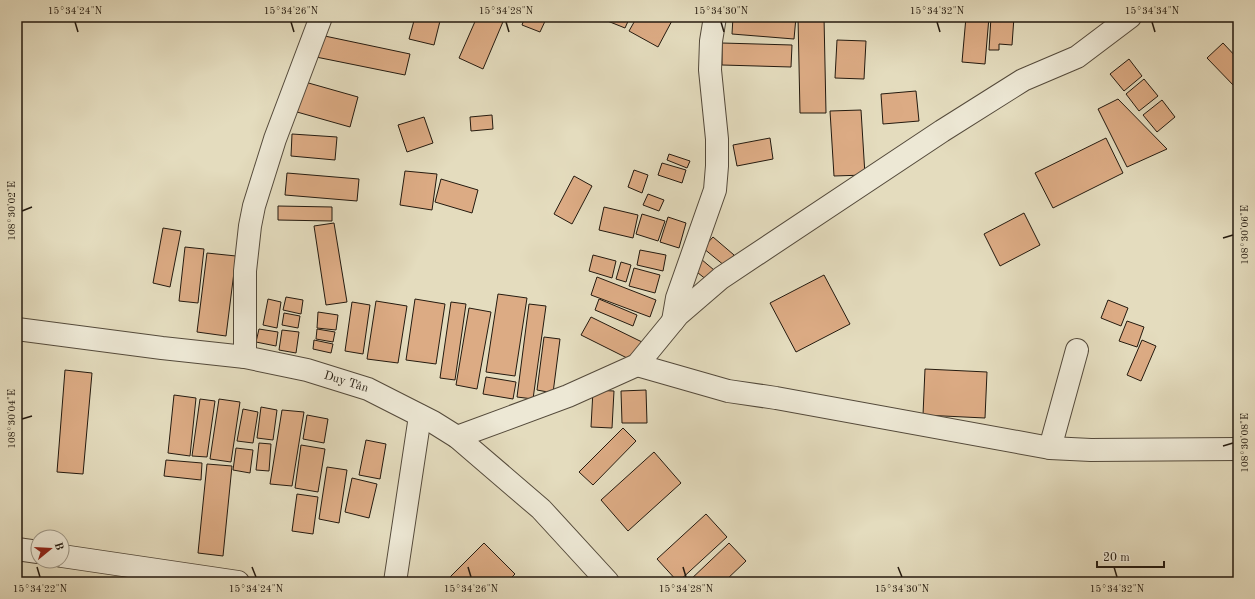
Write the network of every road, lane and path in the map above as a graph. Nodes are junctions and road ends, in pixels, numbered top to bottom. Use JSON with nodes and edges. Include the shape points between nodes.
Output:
{"nodes":[{"id":1,"x":321,"y":17,"type":"edge"},
{"id":2,"x":715,"y":17,"type":"edge"},
{"id":3,"x":1130,"y":17,"type":"edge"},
{"id":4,"x":673,"y":321,"type":"junction"},
{"id":5,"x":17,"y":329,"type":"edge"},
{"id":6,"x":1077,"y":350,"type":"dead end"},
{"id":7,"x":245,"y":357,"type":"junction"},
{"id":8,"x":637,"y":365,"type":"junction"},
{"id":9,"x":420,"y":416,"type":"junction"},
{"id":10,"x":457,"y":437,"type":"junction"},
{"id":11,"x":1050,"y":448,"type":"junction"},
{"id":12,"x":1238,"y":449,"type":"edge"},
{"id":13,"x":17,"y":549,"type":"edge"},
{"id":14,"x":30,"y":551,"type":"edge"},
{"id":15,"x":70,"y":557,"type":"edge"},
{"id":16,"x":238,"y":582,"type":"edge"},
{"id":17,"x":395,"y":582,"type":"edge"},
{"id":18,"x":608,"y":582,"type":"edge"}],
"edges":[{"from":1,"to":7,"type":"street","via":[[275,140],[254,206],[245,270]]},
{"from":2,"to":4,"type":"street","via":[[710,70],[717,139],[715,190],[677,298]]},
{"from":3,"to":4,"type":"street","via":[[1077,57],[1023,80],[877,174],[721,278]]},
{"from":4,"to":8,"type":"street"},
{"from":5,"to":7,"type":"street","name":"Duy Tân"},
{"from":6,"to":11,"type":"street"},
{"from":7,"to":9,"type":"street","name":"Duy Tân","via":[[307,370],[368,389]]},
{"from":8,"to":10,"type":"street","via":[[568,396]]},
{"from":8,"to":11,"type":"street","via":[[728,391]]},
{"from":9,"to":10,"type":"street","name":"Duy Tân"},
{"from":9,"to":17,"type":"street"},
{"from":10,"to":18,"type":"street","name":"Duy Tân","via":[[541,509]]},
{"from":11,"to":12,"type":"street"},
{"from":13,"to":14,"type":"street"},
{"from":15,"to":16,"type":"street"}]}
